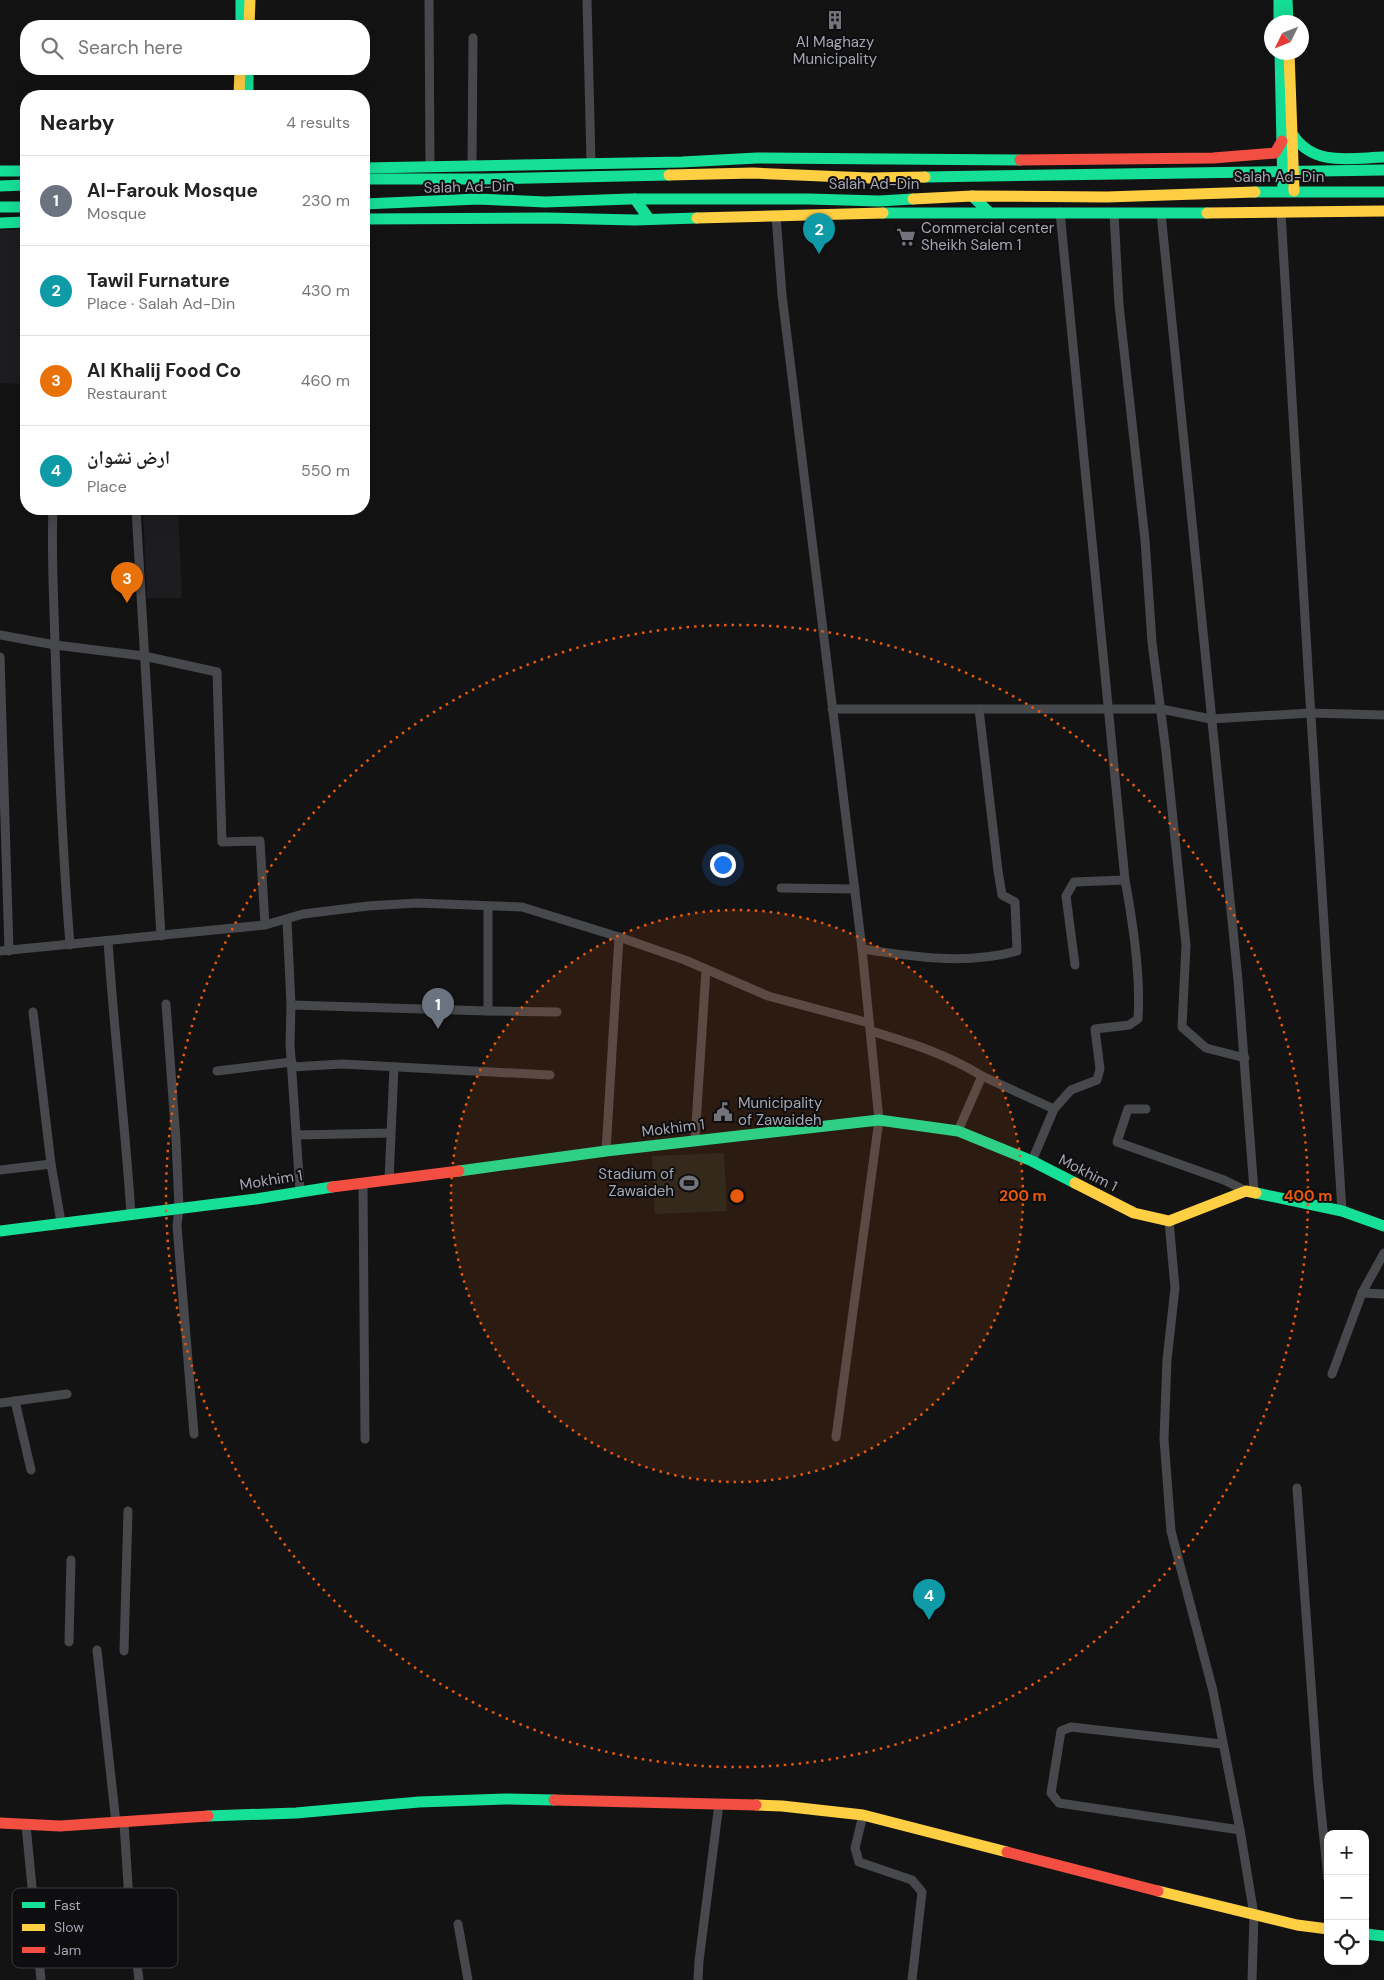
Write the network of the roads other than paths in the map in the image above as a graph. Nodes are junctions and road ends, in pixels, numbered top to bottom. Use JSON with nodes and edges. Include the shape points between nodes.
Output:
{"nodes":[{"id":1,"x":241,"y":0,"type":"edge"},
{"id":2,"x":250,"y":0,"type":"edge"},
{"id":3,"x":429,"y":0,"type":"edge"},
{"id":4,"x":587,"y":0,"type":"edge"},
{"id":5,"x":1279,"y":0,"type":"edge"},
{"id":6,"x":1288,"y":0,"type":"edge"},
{"id":7,"x":1279,"y":15,"type":"edge"},
{"id":8,"x":1288,"y":15,"type":"edge"},
{"id":9,"x":240,"y":20,"type":"edge"},
{"id":10,"x":249,"y":20,"type":"edge"},
{"id":11,"x":473,"y":38,"type":"dead end"},
{"id":12,"x":1280,"y":60,"type":"edge"},
{"id":13,"x":1289,"y":60,"type":"edge"},
{"id":14,"x":240,"y":75,"type":"edge"},
{"id":15,"x":248,"y":75,"type":"edge"},
{"id":16,"x":239,"y":90,"type":"edge"},
{"id":17,"x":248,"y":90,"type":"edge"},
{"id":18,"x":1291,"y":132,"type":"junction"},
{"id":19,"x":1282,"y":141,"type":"junction"},
{"id":20,"x":1384,"y":157,"type":"edge"},
{"id":21,"x":591,"y":162,"type":"junction"},
{"id":22,"x":472,"y":165,"type":"junction"},
{"id":23,"x":430,"y":166,"type":"junction"},
{"id":24,"x":370,"y":168,"type":"edge"},
{"id":25,"x":1384,"y":170,"type":"edge"},
{"id":26,"x":0,"y":171,"type":"edge"},
{"id":27,"x":20,"y":171,"type":"edge"},
{"id":28,"x":1288,"y":171,"type":"junction"},
{"id":29,"x":370,"y":179,"type":"edge"},
{"id":30,"x":484,"y":179,"type":"junction"},
{"id":31,"x":20,"y":185,"type":"edge"},
{"id":32,"x":0,"y":186,"type":"edge"},
{"id":33,"x":1289,"y":191,"type":"junction"},
{"id":34,"x":1384,"y":192,"type":"edge"},
{"id":35,"x":972,"y":196,"type":"junction"},
{"id":36,"x":478,"y":199,"type":"junction"},
{"id":37,"x":635,"y":200,"type":"junction"},
{"id":38,"x":370,"y":204,"type":"edge"},
{"id":39,"x":0,"y":207,"type":"edge"},
{"id":40,"x":20,"y":207,"type":"edge"},
{"id":41,"x":1384,"y":211,"type":"edge"},
{"id":42,"x":989,"y":212,"type":"junction"},
{"id":43,"x":1060,"y":212,"type":"junction"},
{"id":44,"x":1114,"y":213,"type":"junction"},
{"id":45,"x":1161,"y":213,"type":"junction"},
{"id":46,"x":1281,"y":213,"type":"junction"},
{"id":47,"x":776,"y":215,"type":"junction"},
{"id":48,"x":370,"y":219,"type":"edge"},
{"id":49,"x":649,"y":219,"type":"junction"},
{"id":50,"x":20,"y":222,"type":"edge"},
{"id":51,"x":0,"y":223,"type":"edge"},
{"id":52,"x":53,"y":515,"type":"edge"},
{"id":53,"x":136,"y":515,"type":"edge"},
{"id":54,"x":0,"y":635,"type":"edge"},
{"id":55,"x":55,"y":645,"type":"junction"},
{"id":56,"x":144,"y":656,"type":"junction"},
{"id":57,"x":0,"y":657,"type":"edge"},
{"id":58,"x":832,"y":709,"type":"junction"},
{"id":59,"x":979,"y":709,"type":"junction"},
{"id":60,"x":1109,"y":710,"type":"junction"},
{"id":61,"x":1161,"y":710,"type":"junction"},
{"id":62,"x":1310,"y":713,"type":"junction"},
{"id":63,"x":1384,"y":715,"type":"edge"},
{"id":64,"x":1211,"y":719,"type":"junction"},
{"id":65,"x":1125,"y":880,"type":"junction"},
{"id":66,"x":781,"y":888,"type":"dead end"},
{"id":67,"x":854,"y":889,"type":"junction"},
{"id":68,"x":488,"y":907,"type":"junction"},
{"id":69,"x":287,"y":920,"type":"junction"},
{"id":70,"x":265,"y":925,"type":"junction"},
{"id":71,"x":161,"y":936,"type":"junction"},
{"id":72,"x":619,"y":937,"type":"junction"},
{"id":73,"x":108,"y":941,"type":"junction"},
{"id":74,"x":70,"y":945,"type":"junction"},
{"id":75,"x":862,"y":948,"type":"junction"},
{"id":76,"x":5,"y":951,"type":"edge"},
{"id":77,"x":1075,"y":965,"type":"dead end"},
{"id":78,"x":706,"y":970,"type":"junction"},
{"id":79,"x":166,"y":1004,"type":"dead end"},
{"id":80,"x":291,"y":1005,"type":"junction"},
{"id":81,"x":488,"y":1011,"type":"junction"},
{"id":82,"x":33,"y":1012,"type":"dead end"},
{"id":83,"x":557,"y":1012,"type":"dead end"},
{"id":84,"x":870,"y":1027,"type":"junction"},
{"id":85,"x":1245,"y":1058,"type":"junction"},
{"id":86,"x":292,"y":1064,"type":"junction"},
{"id":87,"x":394,"y":1068,"type":"junction"},
{"id":88,"x":218,"y":1071,"type":"dead end"},
{"id":89,"x":550,"y":1075,"type":"dead end"},
{"id":90,"x":982,"y":1076,"type":"junction"},
{"id":91,"x":1054,"y":1108,"type":"junction"},
{"id":92,"x":1146,"y":1109,"type":"dead end"},
{"id":93,"x":879,"y":1120,"type":"junction"},
{"id":94,"x":958,"y":1131,"type":"junction"},
{"id":95,"x":390,"y":1133,"type":"junction"},
{"id":96,"x":298,"y":1135,"type":"junction"},
{"id":97,"x":695,"y":1139,"type":"junction"},
{"id":98,"x":606,"y":1151,"type":"junction"},
{"id":99,"x":1032,"y":1161,"type":"junction"},
{"id":100,"x":50,"y":1164,"type":"junction"},
{"id":101,"x":0,"y":1170,"type":"edge"},
{"id":102,"x":389,"y":1180,"type":"junction"},
{"id":103,"x":363,"y":1184,"type":"junction"},
{"id":104,"x":300,"y":1191,"type":"junction"},
{"id":105,"x":1250,"y":1191,"type":"junction"},
{"id":106,"x":179,"y":1208,"type":"junction"},
{"id":107,"x":1342,"y":1211,"type":"junction"},
{"id":108,"x":131,"y":1214,"type":"junction"},
{"id":109,"x":1169,"y":1221,"type":"junction"},
{"id":110,"x":61,"y":1222,"type":"junction"},
{"id":111,"x":1384,"y":1226,"type":"edge"},
{"id":112,"x":0,"y":1231,"type":"edge"},
{"id":113,"x":1384,"y":1254,"type":"edge"},
{"id":114,"x":1362,"y":1293,"type":"junction"},
{"id":115,"x":1384,"y":1294,"type":"edge"},
{"id":116,"x":1332,"y":1374,"type":"dead end"},
{"id":117,"x":67,"y":1394,"type":"dead end"},
{"id":118,"x":15,"y":1401,"type":"junction"},
{"id":119,"x":0,"y":1403,"type":"edge"},
{"id":120,"x":194,"y":1434,"type":"dead end"},
{"id":121,"x":836,"y":1437,"type":"dead end"},
{"id":122,"x":365,"y":1439,"type":"dead end"},
{"id":123,"x":31,"y":1470,"type":"dead end"},
{"id":124,"x":1297,"y":1488,"type":"dead end"},
{"id":125,"x":128,"y":1511,"type":"dead end"},
{"id":126,"x":71,"y":1560,"type":"dead end"},
{"id":127,"x":69,"y":1642,"type":"dead end"},
{"id":128,"x":97,"y":1650,"type":"dead end"},
{"id":129,"x":124,"y":1651,"type":"dead end"},
{"id":130,"x":1222,"y":1744,"type":"junction"},
{"id":131,"x":719,"y":1804,"type":"junction"},
{"id":132,"x":863,"y":1815,"type":"junction"},
{"id":133,"x":0,"y":1823,"type":"edge"},
{"id":134,"x":120,"y":1823,"type":"junction"},
{"id":135,"x":26,"y":1825,"type":"junction"},
{"id":136,"x":1240,"y":1830,"type":"junction"},
{"id":137,"x":1327,"y":1875,"type":"edge"},
{"id":138,"x":32,"y":1888,"type":"edge"},
{"id":139,"x":128,"y":1888,"type":"edge"},
{"id":140,"x":1254,"y":1915,"type":"junction"},
{"id":141,"x":458,"y":1924,"type":"dead end"},
{"id":142,"x":1324,"y":1928,"type":"edge"},
{"id":143,"x":1369,"y":1934,"type":"edge"},
{"id":144,"x":1384,"y":1936,"type":"edge"},
{"id":145,"x":468,"y":1980,"type":"edge"},
{"id":146,"x":698,"y":1980,"type":"edge"},
{"id":147,"x":912,"y":1980,"type":"edge"},
{"id":148,"x":1252,"y":1980,"type":"edge"}],
"edges":[{"from":1,"to":9,"type":"main road"},
{"from":2,"to":10,"type":"main road"},
{"from":3,"to":23,"type":"street"},
{"from":4,"to":21,"type":"street"},
{"from":5,"to":7,"type":"main road"},
{"from":6,"to":8,"type":"main road"},
{"from":11,"to":22,"type":"street"},
{"from":12,"to":19,"type":"main road"},
{"from":13,"to":18,"type":"main road"},
{"from":14,"to":16,"type":"main road"},
{"from":15,"to":17,"type":"main road"},
{"from":18,"to":20,"type":"main road","via":[[1298,144],[1310,154],[1340,158]]},
{"from":18,"to":28,"type":"main road"},
{"from":19,"to":21,"type":"main road","via":[[1275,153],[1213,158],[757,158]]},
{"from":19,"to":28,"type":"main road"},
{"from":21,"to":22,"type":"main road"},
{"from":22,"to":23,"type":"main road"},
{"from":23,"to":24,"type":"main road"},
{"from":25,"to":28,"type":"main road","name":"Salah Ad-Din"},
{"from":26,"to":27,"type":"main road"},
{"from":28,"to":30,"type":"main road","name":"Salah Ad-Din","via":[[870,178],[754,173]]},
{"from":28,"to":33,"type":"main road"},
{"from":29,"to":30,"type":"main road","name":"Salah Ad-Din"},
{"from":30,"to":36,"type":"main road"},
{"from":31,"to":32,"type":"main road"},
{"from":33,"to":34,"type":"main road","name":"Salah Ad-Din"},
{"from":33,"to":35,"type":"main road","name":"Salah Ad-Din","via":[[1107,197]]},
{"from":35,"to":37,"type":"main road","name":"Salah Ad-Din","via":[[879,201]]},
{"from":35,"to":42,"type":"main road"},
{"from":36,"to":37,"type":"main road","name":"Salah Ad-Din","via":[[545,202]]},
{"from":36,"to":38,"type":"main road","name":"Salah Ad-Din"},
{"from":37,"to":49,"type":"main road"},
{"from":39,"to":40,"type":"main road"},
{"from":41,"to":46,"type":"main road"},
{"from":42,"to":43,"type":"main road"},
{"from":42,"to":47,"type":"main road"},
{"from":43,"to":44,"type":"main road"},
{"from":43,"to":60,"type":"street"},
{"from":44,"to":45,"type":"main road"},
{"from":44,"to":61,"type":"street","via":[[1119,305]]},
{"from":45,"to":46,"type":"main road"},
{"from":45,"to":64,"type":"street"},
{"from":46,"to":62,"type":"street"},
{"from":47,"to":49,"type":"main road"},
{"from":47,"to":58,"type":"street","via":[[782,295]]},
{"from":48,"to":49,"type":"main road"},
{"from":50,"to":51,"type":"main road"},
{"from":52,"to":55,"type":"street"},
{"from":53,"to":56,"type":"street"},
{"from":54,"to":55,"type":"street"},
{"from":55,"to":56,"type":"street"},
{"from":55,"to":74,"type":"street","via":[[62,837]]},
{"from":56,"to":70,"type":"street","via":[[216,672],[222,842],[260,841]]},
{"from":56,"to":71,"type":"street"},
{"from":57,"to":76,"type":"street"},
{"from":58,"to":59,"type":"street"},
{"from":58,"to":67,"type":"street"},
{"from":59,"to":60,"type":"street"},
{"from":59,"to":75,"type":"street","via":[[998,871],[1002,895],[1015,902],[1017,951],[995,957],[930,959]]},
{"from":60,"to":61,"type":"street"},
{"from":60,"to":65,"type":"street"},
{"from":61,"to":64,"type":"street"},
{"from":61,"to":85,"type":"street","via":[[1186,945],[1182,1027],[1206,1048]]},
{"from":62,"to":63,"type":"street"},
{"from":62,"to":64,"type":"street"},
{"from":62,"to":107,"type":"street"},
{"from":64,"to":85,"type":"street"},
{"from":65,"to":77,"type":"street","via":[[1074,882],[1066,896]]},
{"from":65,"to":91,"type":"street","via":[[1139,1000],[1138,1020],[1129,1026],[1095,1029],[1100,1069],[1097,1080],[1071,1090]]},
{"from":66,"to":67,"type":"street"},
{"from":67,"to":75,"type":"street"},
{"from":68,"to":69,"type":"street","via":[[398,904],[303,914]]},
{"from":68,"to":72,"type":"street","via":[[522,907]]},
{"from":68,"to":81,"type":"street"},
{"from":69,"to":70,"type":"street"},
{"from":69,"to":80,"type":"street"},
{"from":70,"to":71,"type":"street"},
{"from":71,"to":73,"type":"street"},
{"from":72,"to":78,"type":"street"},
{"from":72,"to":98,"type":"street"},
{"from":73,"to":74,"type":"street"},
{"from":73,"to":108,"type":"street"},
{"from":74,"to":76,"type":"street"},
{"from":75,"to":84,"type":"street"},
{"from":78,"to":84,"type":"street","via":[[768,996]]},
{"from":78,"to":97,"type":"street"},
{"from":79,"to":106,"type":"street"},
{"from":80,"to":81,"type":"street"},
{"from":80,"to":86,"type":"street"},
{"from":81,"to":83,"type":"street"},
{"from":82,"to":100,"type":"street"},
{"from":84,"to":90,"type":"street","via":[[927,1048]]},
{"from":84,"to":93,"type":"street"},
{"from":85,"to":105,"type":"street"},
{"from":86,"to":87,"type":"street"},
{"from":86,"to":88,"type":"street"},
{"from":86,"to":96,"type":"street"},
{"from":87,"to":89,"type":"street"},
{"from":87,"to":95,"type":"street"},
{"from":90,"to":91,"type":"street"},
{"from":90,"to":94,"type":"street"},
{"from":91,"to":99,"type":"street"},
{"from":92,"to":105,"type":"street","via":[[1128,1109],[1117,1142]]},
{"from":93,"to":94,"type":"main road","name":"Mokhim 1"},
{"from":93,"to":97,"type":"main road","name":"Mokhim 1"},
{"from":93,"to":121,"type":"street"},
{"from":94,"to":99,"type":"main road","name":"Mokhim 1"},
{"from":95,"to":96,"type":"street"},
{"from":95,"to":102,"type":"street"},
{"from":96,"to":104,"type":"street"},
{"from":97,"to":98,"type":"main road","name":"Mokhim 1"},
{"from":98,"to":102,"type":"main road","name":"Mokhim 1"},
{"from":99,"to":109,"type":"main road","name":"Mokhim 1","via":[[1134,1213]]},
{"from":100,"to":101,"type":"street"},
{"from":100,"to":110,"type":"street"},
{"from":102,"to":103,"type":"main road","name":"Mokhim 1"},
{"from":103,"to":104,"type":"main road","name":"Mokhim 1"},
{"from":103,"to":122,"type":"street"},
{"from":104,"to":106,"type":"main road","name":"Mokhim 1"},
{"from":105,"to":107,"type":"main road"},
{"from":105,"to":109,"type":"main road"},
{"from":106,"to":108,"type":"main road","name":"Mokhim 1"},
{"from":106,"to":120,"type":"street"},
{"from":107,"to":111,"type":"main road"},
{"from":108,"to":110,"type":"main road","name":"Mokhim 1"},
{"from":109,"to":130,"type":"street","via":[[1175,1288],[1167,1360],[1164,1439],[1171,1530],[1213,1691]]},
{"from":110,"to":112,"type":"main road","name":"Mokhim 1"},
{"from":113,"to":114,"type":"street"},
{"from":114,"to":115,"type":"street"},
{"from":114,"to":116,"type":"street"},
{"from":117,"to":118,"type":"street"},
{"from":118,"to":119,"type":"street"},
{"from":118,"to":123,"type":"street"},
{"from":124,"to":137,"type":"street"},
{"from":125,"to":129,"type":"street"},
{"from":126,"to":127,"type":"street"},
{"from":128,"to":134,"type":"street"},
{"from":130,"to":136,"type":"street"},
{"from":130,"to":136,"type":"street","via":[[1071,1727],[1061,1731],[1051,1793],[1059,1803]]},
{"from":131,"to":132,"type":"main road","via":[[782,1806]]},
{"from":131,"to":134,"type":"main road","via":[[505,1799]]},
{"from":131,"to":146,"type":"street"},
{"from":132,"to":140,"type":"main road"},
{"from":132,"to":147,"type":"street","via":[[855,1848],[859,1862],[912,1880],[922,1892]]},
{"from":133,"to":135,"type":"main road"},
{"from":134,"to":135,"type":"main road"},
{"from":134,"to":139,"type":"street"},
{"from":135,"to":138,"type":"street"},
{"from":136,"to":140,"type":"street"},
{"from":140,"to":142,"type":"main road"},
{"from":140,"to":148,"type":"street"},
{"from":141,"to":145,"type":"street"},
{"from":143,"to":144,"type":"main road"}]}
